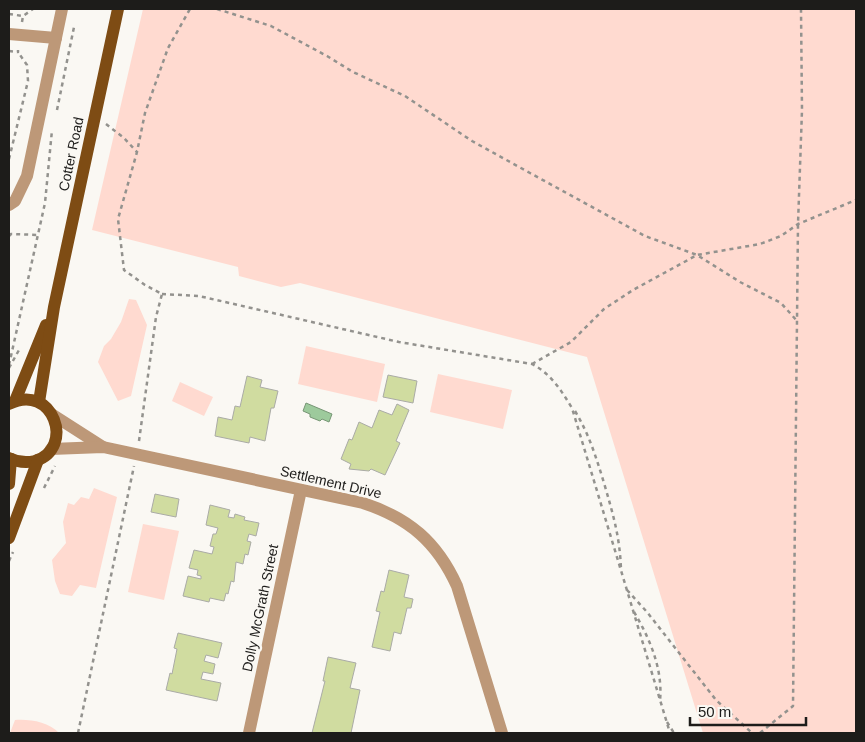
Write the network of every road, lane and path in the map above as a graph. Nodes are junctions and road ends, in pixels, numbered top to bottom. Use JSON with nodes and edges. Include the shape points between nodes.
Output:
{"nodes":[{"id":1,"x":62,"y":9,"type":"edge"},
{"id":2,"x":118,"y":9,"type":"edge"},
{"id":3,"x":190,"y":9,"type":"edge"},
{"id":4,"x":217,"y":9,"type":"edge"},
{"id":5,"x":802,"y":9,"type":"edge"},
{"id":6,"x":9,"y":14,"type":"edge"},
{"id":7,"x":23,"y":16,"type":"dead end"},
{"id":8,"x":76,"y":19,"type":"dead end"},
{"id":9,"x":9,"y":34,"type":"edge"},
{"id":10,"x":56,"y":38,"type":"junction"},
{"id":11,"x":18,"y":52,"type":"dead end"},
{"id":12,"x":55,"y":116,"type":"dead end"},
{"id":13,"x":93,"y":120,"type":"junction"},
{"id":14,"x":53,"y":125,"type":"dead end"},
{"id":15,"x":138,"y":152,"type":"junction"},
{"id":16,"x":9,"y":159,"type":"edge"},
{"id":17,"x":856,"y":200,"type":"edge"},
{"id":18,"x":9,"y":205,"type":"edge"},
{"id":19,"x":798,"y":224,"type":"junction"},
{"id":20,"x":39,"y":235,"type":"junction"},
{"id":21,"x":9,"y":236,"type":"edge"},
{"id":22,"x":697,"y":255,"type":"junction"},
{"id":23,"x":162,"y":294,"type":"junction"},
{"id":24,"x":54,"y":307,"type":"junction"},
{"id":25,"x":798,"y":322,"type":"junction"},
{"id":26,"x":532,"y":364,"type":"junction"},
{"id":27,"x":9,"y":365,"type":"edge"},
{"id":28,"x":12,"y":402,"type":"edge"},
{"id":29,"x":39,"y":402,"type":"junction"},
{"id":30,"x":572,"y":408,"type":"junction"},
{"id":31,"x":53,"y":415,"type":"junction"},
{"id":32,"x":103,"y":447,"type":"junction"},
{"id":33,"x":51,"y":449,"type":"junction"},
{"id":34,"x":137,"y":454,"type":"junction"},
{"id":35,"x":10,"y":458,"type":"edge"},
{"id":36,"x":38,"y":460,"type":"junction"},
{"id":37,"x":9,"y":484,"type":"edge"},
{"id":38,"x":301,"y":490,"type":"junction"},
{"id":39,"x":9,"y":538,"type":"edge"},
{"id":40,"x":622,"y":574,"type":"junction"},
{"id":41,"x":626,"y":590,"type":"junction"},
{"id":42,"x":632,"y":609,"type":"junction"},
{"id":43,"x":660,"y":703,"type":"junction"},
{"id":44,"x":665,"y":718,"type":"junction"},
{"id":45,"x":78,"y":733,"type":"edge"},
{"id":46,"x":249,"y":733,"type":"edge"},
{"id":47,"x":502,"y":733,"type":"edge"},
{"id":48,"x":670,"y":733,"type":"edge"},
{"id":49,"x":674,"y":733,"type":"edge"},
{"id":50,"x":752,"y":733,"type":"edge"},
{"id":51,"x":760,"y":733,"type":"edge"}],
"edges":[{"from":1,"to":10,"type":"street"},
{"from":2,"to":13,"type":"main road","name":"Cotter Road"},
{"from":3,"to":15,"type":"path","via":[[168,48],[146,113]]},
{"from":4,"to":22,"type":"path","via":[[271,26],[405,96],[472,141],[638,232]]},
{"from":5,"to":19,"type":"path"},
{"from":6,"to":7,"type":"path"},
{"from":8,"to":12,"type":"path"},
{"from":9,"to":10,"type":"street"},
{"from":10,"to":18,"type":"street","via":[[27,176],[15,201]]},
{"from":11,"to":16,"type":"path","via":[[27,65],[28,81]]},
{"from":13,"to":15,"type":"path","via":[[108,125]]},
{"from":13,"to":24,"type":"main road","name":"Cotter Road"},
{"from":14,"to":20,"type":"path"},
{"from":15,"to":23,"type":"path","via":[[118,220],[124,270]]},
{"from":17,"to":19,"type":"path"},
{"from":19,"to":22,"type":"path","via":[[781,236],[760,244]]},
{"from":19,"to":25,"type":"path"},
{"from":20,"to":21,"type":"path"},
{"from":20,"to":27,"type":"path"},
{"from":22,"to":25,"type":"path","via":[[781,303]]},
{"from":22,"to":26,"type":"path","via":[[604,309],[571,342]]},
{"from":23,"to":26,"type":"path","via":[[199,296],[399,342]]},
{"from":23,"to":34,"type":"path"},
{"from":24,"to":28,"type":"main road","name":"Cotter Road"},
{"from":24,"to":29,"type":"main road","name":"Cotter Road"},
{"from":25,"to":51,"type":"path","via":[[793,706]]},
{"from":26,"to":30,"type":"path","via":[[550,377]]},
{"from":28,"to":29,"type":"main road","via":[[31,399]]},
{"from":29,"to":31,"type":"main road"},
{"from":30,"to":40,"type":"path"},
{"from":30,"to":40,"type":"path","via":[[588,434],[595,454],[620,544]]},
{"from":31,"to":32,"type":"street","name":"Settlement Drive"},
{"from":31,"to":33,"type":"main road","via":[[57,432]]},
{"from":32,"to":33,"type":"street","name":"Settlement Drive"},
{"from":32,"to":34,"type":"street","name":"Settlement Drive"},
{"from":33,"to":36,"type":"main road"},
{"from":34,"to":38,"type":"street","name":"Settlement Drive"},
{"from":34,"to":45,"type":"path"},
{"from":35,"to":36,"type":"main road","via":[[20,462]]},
{"from":35,"to":37,"type":"main road"},
{"from":36,"to":39,"type":"main road"},
{"from":38,"to":46,"type":"street","name":"Dolly McGrath Street"},
{"from":38,"to":47,"type":"street","name":"Settlement Drive","via":[[384,510],[417,530],[439,552],[457,586]]},
{"from":40,"to":41,"type":"path"},
{"from":41,"to":42,"type":"path"},
{"from":41,"to":50,"type":"path","via":[[716,700]]},
{"from":42,"to":43,"type":"path"},
{"from":42,"to":43,"type":"path","via":[[652,646],[659,674]]},
{"from":43,"to":44,"type":"path"},
{"from":44,"to":48,"type":"path"},
{"from":44,"to":49,"type":"path"}]}
